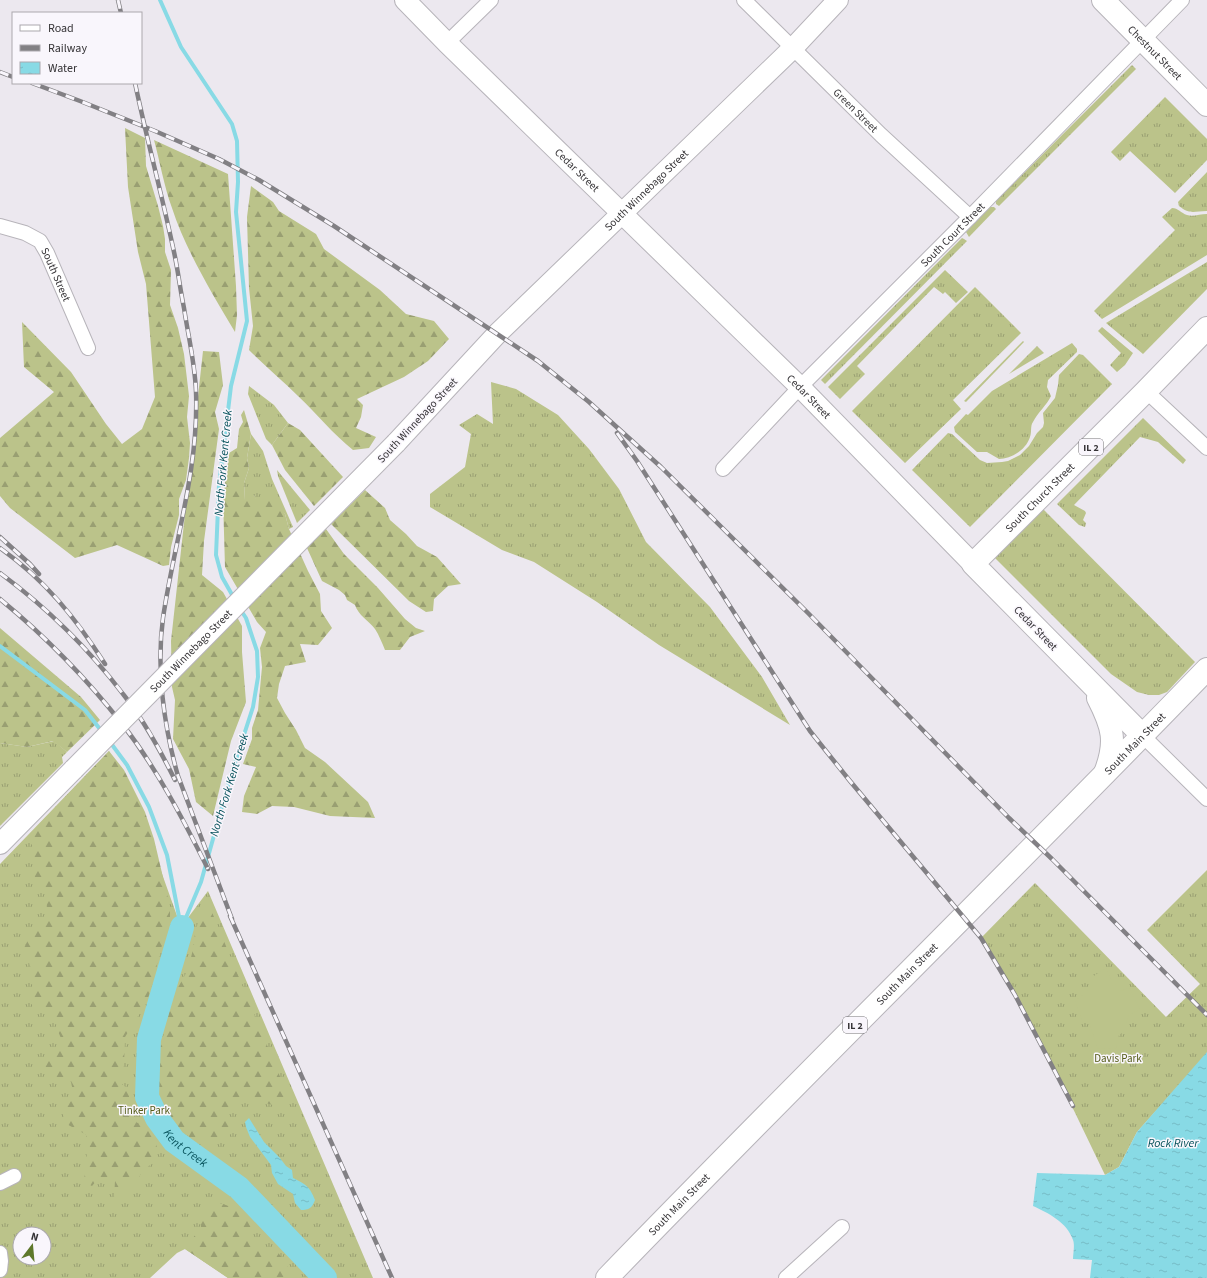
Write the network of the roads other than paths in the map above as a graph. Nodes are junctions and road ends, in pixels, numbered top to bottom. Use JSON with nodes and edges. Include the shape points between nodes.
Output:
{"nodes":[{"id":1,"x":405,"y":0,"type":"edge"},
{"id":2,"x":491,"y":0,"type":"edge"},
{"id":3,"x":744,"y":0,"type":"edge"},
{"id":4,"x":838,"y":0,"type":"edge"},
{"id":5,"x":1103,"y":0,"type":"edge"},
{"id":6,"x":1182,"y":0,"type":"edge"},
{"id":7,"x":1143,"y":39,"type":"junction"},
{"id":8,"x":447,"y":42,"type":"junction"},
{"id":9,"x":793,"y":48,"type":"junction"},
{"id":10,"x":1207,"y":104,"type":"edge"},
{"id":11,"x":623,"y":213,"type":"junction"},
{"id":12,"x":970,"y":217,"type":"junction"},
{"id":13,"x":0,"y":226,"type":"edge"},
{"id":14,"x":1207,"y":328,"type":"edge"},
{"id":15,"x":88,"y":348,"type":"dead end"},
{"id":16,"x":800,"y":387,"type":"junction"},
{"id":17,"x":1146,"y":391,"type":"junction"},
{"id":18,"x":1207,"y":448,"type":"edge"},
{"id":19,"x":723,"y":469,"type":"dead end"},
{"id":20,"x":973,"y":564,"type":"junction"},
{"id":21,"x":1207,"y":669,"type":"edge"},
{"id":22,"x":1092,"y":686,"type":"junction"},
{"id":23,"x":1143,"y":736,"type":"junction"},
{"id":24,"x":1105,"y":774,"type":"junction"},
{"id":25,"x":1207,"y":799,"type":"edge"},
{"id":26,"x":0,"y":844,"type":"edge"},
{"id":27,"x":14,"y":1176,"type":"dead end"},
{"id":28,"x":0,"y":1183,"type":"edge"},
{"id":29,"x":842,"y":1227,"type":"dead end"},
{"id":30,"x":0,"y":1253,"type":"edge"},
{"id":31,"x":0,"y":1270,"type":"edge"},
{"id":32,"x":0,"y":1275,"type":"edge"},
{"id":33,"x":0,"y":1278,"type":"edge"},
{"id":34,"x":607,"y":1278,"type":"edge"},
{"id":35,"x":786,"y":1278,"type":"edge"}],
"edges":[{"from":1,"to":8,"type":"main road","name":"Cedar Street"},
{"from":2,"to":8,"type":"street"},
{"from":3,"to":9,"type":"street","name":"Green Street"},
{"from":4,"to":9,"type":"main road","name":"South Winnebago Street"},
{"from":5,"to":7,"type":"main road","name":"Chestnut Street"},
{"from":6,"to":7,"type":"street","name":"South Court Street"},
{"from":7,"to":10,"type":"main road","name":"Chestnut Street"},
{"from":7,"to":12,"type":"street","name":"South Court Street"},
{"from":8,"to":11,"type":"main road","name":"Cedar Street"},
{"from":9,"to":11,"type":"main road","name":"South Winnebago Street"},
{"from":9,"to":12,"type":"street","name":"Green Street","via":[[881,135]]},
{"from":11,"to":16,"type":"main road","name":"Cedar Street"},
{"from":11,"to":26,"type":"main road","name":"South Winnebago Street","bridge":true,"via":[[497,334],[396,443]]},
{"from":12,"to":16,"type":"street","name":"South Court Street"},
{"from":13,"to":15,"type":"street","name":"South Street","via":[[25,233],[40,242],[48,253]]},
{"from":14,"to":17,"type":"main road","name":"South Church Street","number":"IL 2"},
{"from":16,"to":19,"type":"street","name":"South Court Street"},
{"from":16,"to":20,"type":"main road","name":"Cedar Street"},
{"from":17,"to":18,"type":"street"},
{"from":17,"to":20,"type":"main road","name":"South Church Street","number":"IL 2"},
{"from":20,"to":22,"type":"main road","name":"Cedar Street","number":"IL 2"},
{"from":21,"to":23,"type":"main road","name":"South Main Street","number":"IL 2"},
{"from":22,"to":23,"type":"main road","name":"Cedar Street"},
{"from":22,"to":24,"type":"main road","number":"IL 2","via":[[1108,717],[1111,733],[1113,747]]},
{"from":23,"to":24,"type":"main road","name":"South Main Street","number":"IL 2"},
{"from":23,"to":25,"type":"street","name":"Cedar Street"},
{"from":24,"to":34,"type":"main road","name":"South Main Street","number":"IL 2"},
{"from":27,"to":28,"type":"street"},
{"from":29,"to":35,"type":"street"},
{"from":30,"to":31,"type":"street"},
{"from":32,"to":33,"type":"street"}]}
